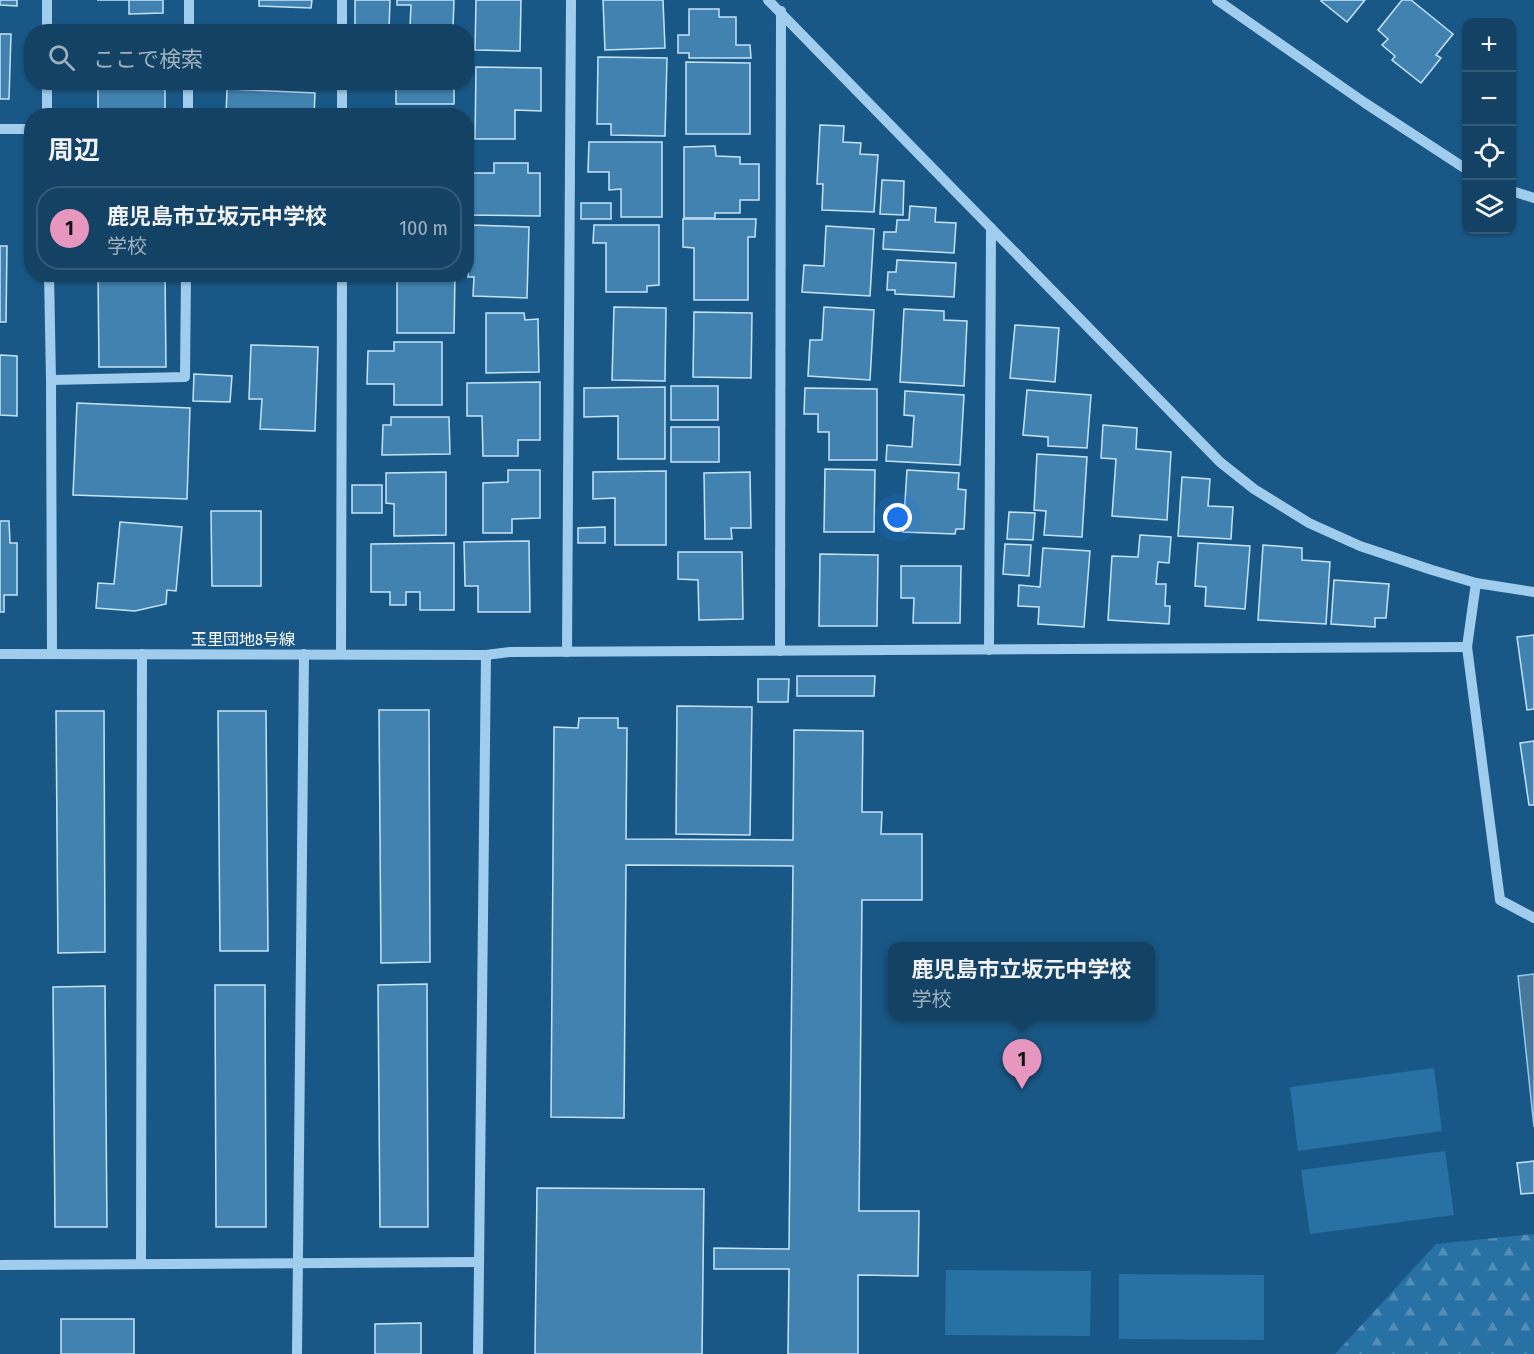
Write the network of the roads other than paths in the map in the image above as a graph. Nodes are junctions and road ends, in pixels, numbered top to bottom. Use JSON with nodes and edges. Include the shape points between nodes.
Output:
{"nodes":[{"id":1,"x":47,"y":0,"type":"edge"},
{"id":2,"x":189,"y":0,"type":"edge"},
{"id":3,"x":342,"y":0,"type":"edge"},
{"id":4,"x":571,"y":0,"type":"edge"},
{"id":5,"x":768,"y":0,"type":"edge"},
{"id":6,"x":1217,"y":0,"type":"edge"},
{"id":7,"x":781,"y":11,"type":"junction"},
{"id":8,"x":47,"y":24,"type":"edge"},
{"id":9,"x":189,"y":24,"type":"edge"},
{"id":10,"x":342,"y":24,"type":"edge"},
{"id":11,"x":47,"y":90,"type":"edge"},
{"id":12,"x":188,"y":90,"type":"edge"},
{"id":13,"x":342,"y":90,"type":"edge"},
{"id":14,"x":46,"y":108,"type":"edge"},
{"id":15,"x":188,"y":108,"type":"edge"},
{"id":16,"x":342,"y":108,"type":"edge"},
{"id":17,"x":0,"y":129,"type":"edge"},
{"id":18,"x":24,"y":129,"type":"edge"},
{"id":19,"x":1462,"y":165,"type":"edge"},
{"id":20,"x":1516,"y":192,"type":"edge"},
{"id":21,"x":1534,"y":198,"type":"edge"},
{"id":22,"x":991,"y":228,"type":"junction"},
{"id":23,"x":49,"y":282,"type":"edge"},
{"id":24,"x":186,"y":282,"type":"edge"},
{"id":25,"x":342,"y":282,"type":"edge"},
{"id":26,"x":51,"y":380,"type":"junction"},
{"id":27,"x":1476,"y":583,"type":"junction"},
{"id":28,"x":1534,"y":592,"type":"edge"},
{"id":29,"x":1467,"y":647,"type":"junction"},
{"id":30,"x":989,"y":650,"type":"junction"},
{"id":31,"x":780,"y":651,"type":"junction"},
{"id":32,"x":567,"y":652,"type":"junction"},
{"id":33,"x":0,"y":654,"type":"edge"},
{"id":34,"x":52,"y":654,"type":"junction"},
{"id":35,"x":142,"y":654,"type":"junction"},
{"id":36,"x":304,"y":654,"type":"junction"},
{"id":37,"x":341,"y":654,"type":"junction"},
{"id":38,"x":486,"y":655,"type":"junction"},
{"id":39,"x":1534,"y":918,"type":"edge"},
{"id":40,"x":478,"y":1262,"type":"junction"},
{"id":41,"x":298,"y":1263,"type":"junction"},
{"id":42,"x":141,"y":1264,"type":"junction"},
{"id":43,"x":0,"y":1265,"type":"edge"},
{"id":44,"x":297,"y":1354,"type":"edge"},
{"id":45,"x":478,"y":1354,"type":"edge"}],
"edges":[{"from":1,"to":8,"type":"street"},
{"from":2,"to":9,"type":"street"},
{"from":3,"to":10,"type":"street"},
{"from":4,"to":32,"type":"street"},
{"from":5,"to":7,"type":"street"},
{"from":6,"to":19,"type":"street"},
{"from":7,"to":22,"type":"street"},
{"from":7,"to":31,"type":"street"},
{"from":11,"to":14,"type":"street"},
{"from":12,"to":15,"type":"street"},
{"from":13,"to":16,"type":"street"},
{"from":17,"to":18,"type":"street"},
{"from":20,"to":21,"type":"street"},
{"from":22,"to":27,"type":"street","via":[[1220,462],[1254,489],[1309,522],[1360,546]]},
{"from":22,"to":30,"type":"street"},
{"from":23,"to":26,"type":"street"},
{"from":24,"to":26,"type":"street","via":[[185,377]]},
{"from":25,"to":37,"type":"street"},
{"from":26,"to":34,"type":"street"},
{"from":27,"to":28,"type":"street"},
{"from":27,"to":29,"type":"street"},
{"from":29,"to":30,"type":"street","name":"玉里団地8号線"},
{"from":29,"to":39,"type":"street","via":[[1500,900]]},
{"from":30,"to":31,"type":"street","name":"玉里団地8号線"},
{"from":31,"to":32,"type":"street","name":"玉里団地8号線"},
{"from":32,"to":38,"type":"street","name":"玉里団地8号線"},
{"from":33,"to":34,"type":"street","name":"玉里団地8号線"},
{"from":34,"to":35,"type":"street","name":"玉里団地8号線"},
{"from":35,"to":36,"type":"street","name":"玉里団地8号線"},
{"from":35,"to":42,"type":"street"},
{"from":36,"to":37,"type":"street","name":"玉里団地8号線"},
{"from":36,"to":41,"type":"street"},
{"from":37,"to":38,"type":"street","name":"玉里団地8号線"},
{"from":38,"to":40,"type":"street"},
{"from":40,"to":41,"type":"street"},
{"from":40,"to":45,"type":"street"},
{"from":41,"to":42,"type":"street"},
{"from":41,"to":44,"type":"street"},
{"from":42,"to":43,"type":"street"}]}
